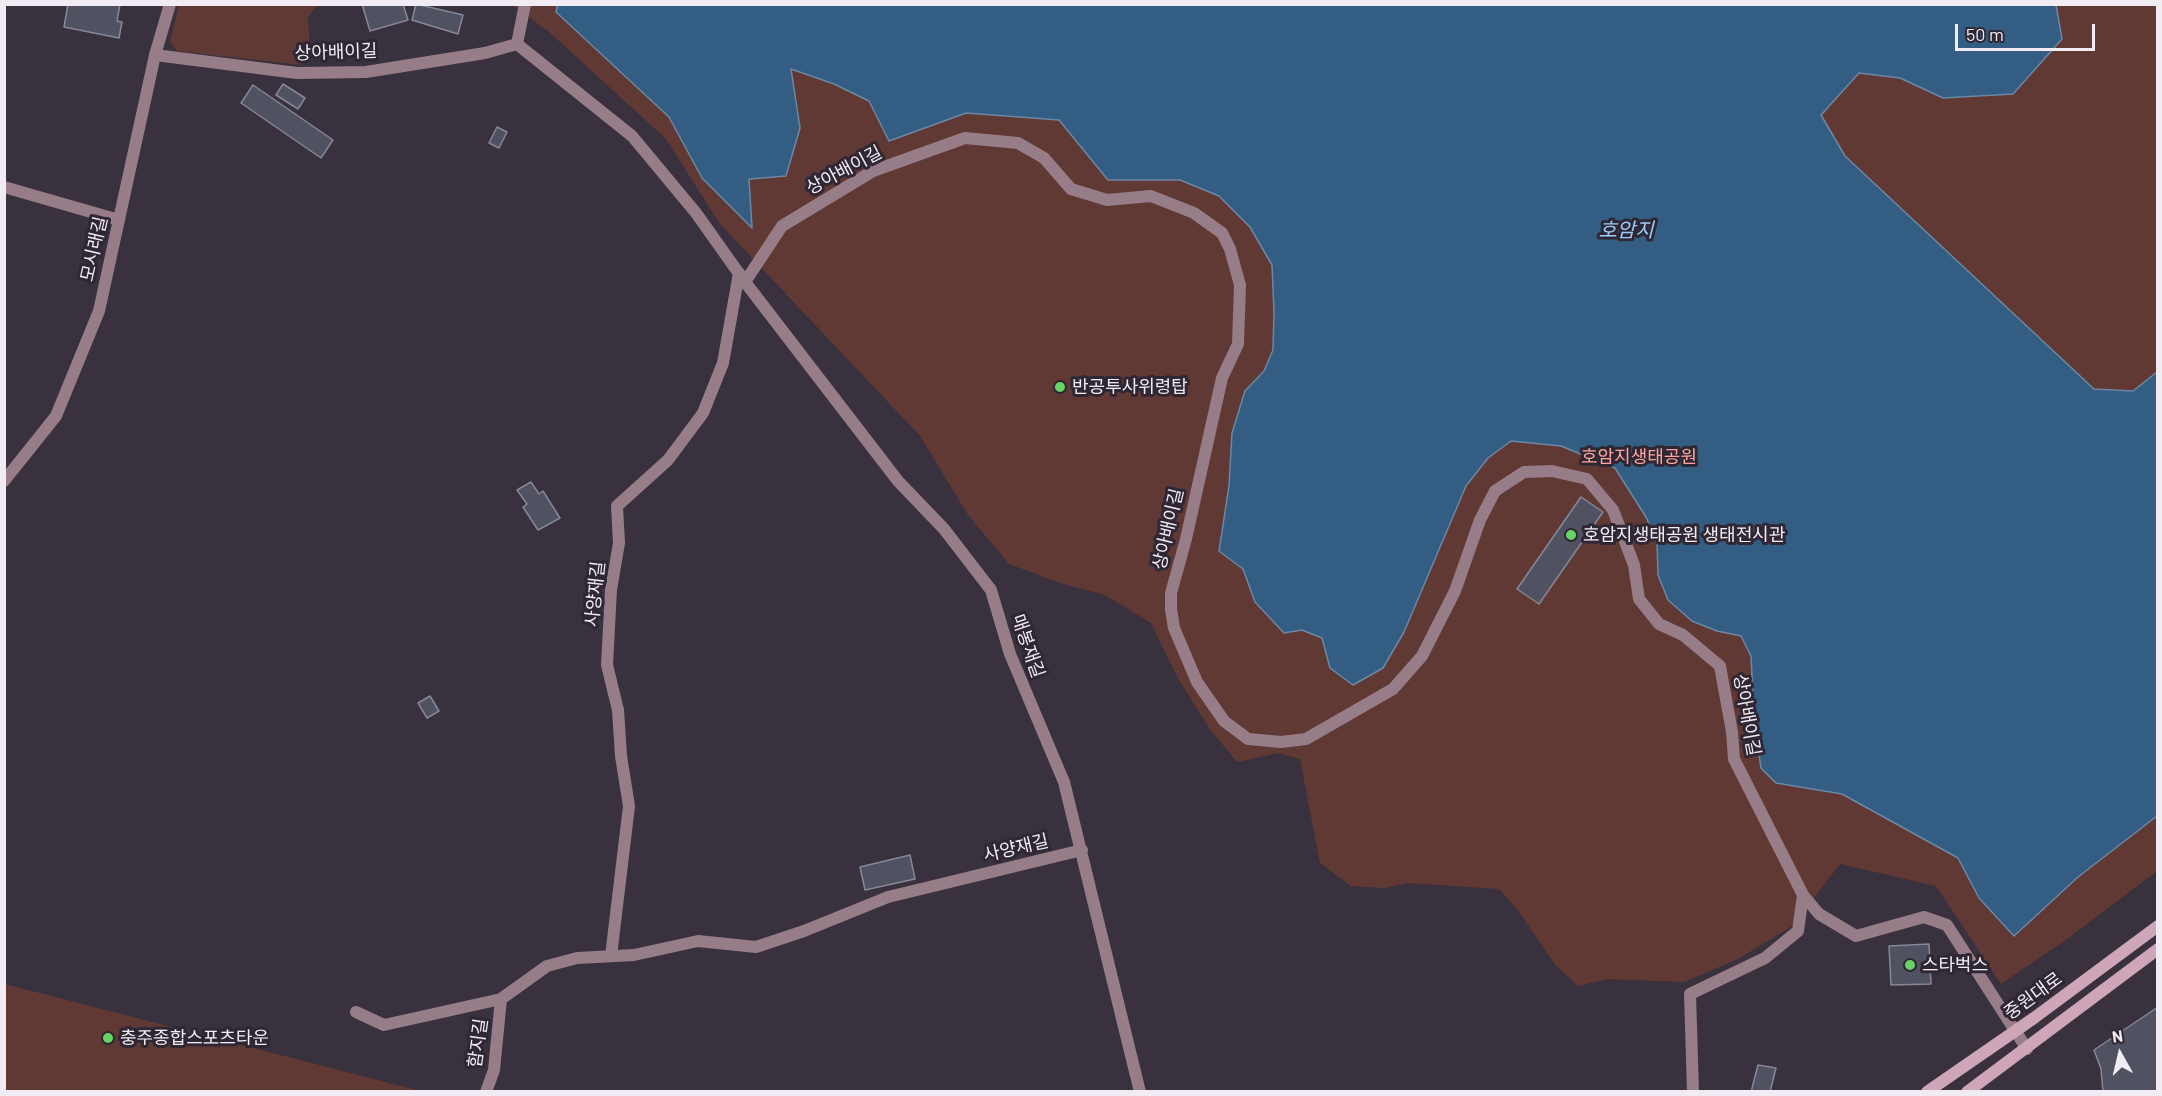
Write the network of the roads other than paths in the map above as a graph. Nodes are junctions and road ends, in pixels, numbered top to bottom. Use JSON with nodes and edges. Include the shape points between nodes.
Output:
{"nodes":[{"id":1,"x":170,"y":4,"type":"edge"},
{"id":2,"x":525,"y":4,"type":"edge"},
{"id":3,"x":517,"y":44,"type":"junction"},
{"id":4,"x":155,"y":55,"type":"junction"},
{"id":5,"x":4,"y":187,"type":"edge"},
{"id":6,"x":119,"y":220,"type":"junction"},
{"id":7,"x":742,"y":278,"type":"junction"},
{"id":8,"x":4,"y":481,"type":"edge"},
{"id":9,"x":1082,"y":850,"type":"junction"},
{"id":10,"x":1803,"y":895,"type":"junction"},
{"id":11,"x":2157,"y":926,"type":"edge"},
{"id":12,"x":2157,"y":948,"type":"edge"},
{"id":13,"x":610,"y":956,"type":"junction"},
{"id":14,"x":501,"y":999,"type":"junction"},
{"id":15,"x":356,"y":1012,"type":"dead end"},
{"id":16,"x":2015,"y":1031,"type":"junction"},
{"id":17,"x":2027,"y":1048,"type":"junction"},
{"id":18,"x":486,"y":1092,"type":"edge"},
{"id":19,"x":1140,"y":1092,"type":"edge"},
{"id":20,"x":1693,"y":1092,"type":"edge"},
{"id":21,"x":1927,"y":1092,"type":"edge"},
{"id":22,"x":1967,"y":1092,"type":"edge"}],
"edges":[{"from":1,"to":4,"type":"street","name":"모시래길"},
{"from":2,"to":3,"type":"street"},
{"from":3,"to":4,"type":"street","name":"상아배이길","via":[[485,53],[366,72],[297,73]]},
{"from":3,"to":7,"type":"street","via":[[632,136],[696,213]]},
{"from":4,"to":6,"type":"street","name":"모시래길"},
{"from":5,"to":6,"type":"street"},
{"from":6,"to":8,"type":"street","name":"모시래길","via":[[99,311],[74,376],[56,416]]},
{"from":7,"to":9,"type":"street","name":"매봉재길","via":[[898,481],[944,529],[991,590],[1015,665],[1064,782]]},
{"from":7,"to":10,"type":"street","name":"상아배이길","via":[[782,226],[873,171],[966,138],[1018,143],[1044,158],[1071,189],[1107,200],[1151,196],[1194,213],[1221,233],[1230,249],[1241,306],[1238,344],[1221,385],[1171,593],[1171,609],[1174,628],[1197,682],[1224,721],[1248,739],[1306,739],[1393,689],[1427,646],[1455,591],[1480,520],[1495,491],[1524,472],[1552,471],[1587,479],[1613,510],[1634,565],[1639,599],[1659,624],[1683,635],[1720,666],[1734,759]]},
{"from":7,"to":13,"type":"street","name":"사양재길","via":[[723,363],[703,413],[668,460],[616,506],[619,543],[611,590],[607,665],[618,710],[629,806]]},
{"from":9,"to":13,"type":"street","name":"사양재길","via":[[888,897],[756,947],[698,941],[634,955]]},
{"from":9,"to":19,"type":"street","name":"매봉재길"},
{"from":10,"to":16,"type":"street","name":"상아배이길","via":[[1818,914],[1856,936],[1924,917],[1947,925]]},
{"from":10,"to":20,"type":"street","via":[[1797,931],[1764,958],[1690,994]]},
{"from":11,"to":16,"type":"main road","name":"중원대로"},
{"from":12,"to":17,"type":"main road","name":"중원대로"},
{"from":13,"to":14,"type":"street","name":"사양재길","via":[[577,958],[546,966]]},
{"from":14,"to":15,"type":"street","name":"사양재길","via":[[384,1025]]},
{"from":14,"to":18,"type":"street","name":"함지길","via":[[494,1070]]},
{"from":16,"to":17,"type":"street","name":"상아배이길"},
{"from":16,"to":21,"type":"main road","name":"중원대로"},
{"from":17,"to":22,"type":"main road","name":"중원대로"}]}
